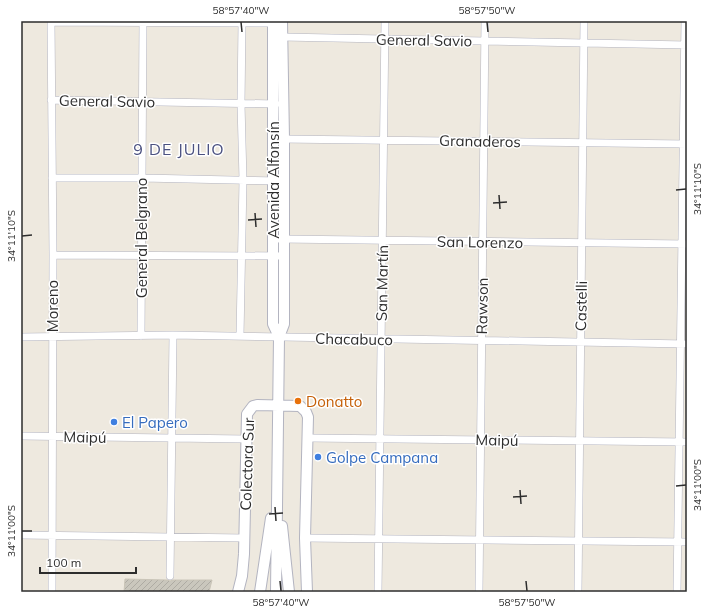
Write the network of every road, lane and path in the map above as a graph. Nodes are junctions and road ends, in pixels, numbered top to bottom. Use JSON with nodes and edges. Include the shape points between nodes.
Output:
{"nodes":[{"id":1,"x":51,"y":21,"type":"edge"},
{"id":2,"x":385,"y":21,"type":"edge"},
{"id":3,"x":485,"y":21,"type":"edge"},
{"id":4,"x":584,"y":21,"type":"edge"},
{"id":5,"x":686,"y":21,"type":"edge"},
{"id":6,"x":143,"y":22,"type":"edge"},
{"id":7,"x":278,"y":22,"type":"edge"},
{"id":8,"x":242,"y":23,"type":"junction"},
{"id":9,"x":282,"y":37,"type":"junction"},
{"id":10,"x":385,"y":39,"type":"junction"},
{"id":11,"x":485,"y":42,"type":"junction"},
{"id":12,"x":584,"y":43,"type":"junction"},
{"id":13,"x":686,"y":45,"type":"edge"},
{"id":14,"x":51,"y":100,"type":"junction"},
{"id":15,"x":142,"y":101,"type":"junction"},
{"id":16,"x":241,"y":104,"type":"junction"},
{"id":17,"x":278,"y":104,"type":"junction"},
{"id":18,"x":279,"y":139,"type":"junction"},
{"id":19,"x":384,"y":140,"type":"junction"},
{"id":20,"x":484,"y":142,"type":"junction"},
{"id":21,"x":583,"y":143,"type":"junction"},
{"id":22,"x":685,"y":144,"type":"edge"},
{"id":23,"x":52,"y":178,"type":"junction"},
{"id":24,"x":142,"y":178,"type":"junction"},
{"id":25,"x":243,"y":180,"type":"junction"},
{"id":26,"x":279,"y":181,"type":"junction"},
{"id":27,"x":273,"y":239,"type":"junction"},
{"id":28,"x":284,"y":239,"type":"junction"},
{"id":29,"x":382,"y":240,"type":"junction"},
{"id":30,"x":483,"y":242,"type":"junction"},
{"id":31,"x":582,"y":243,"type":"junction"},
{"id":32,"x":685,"y":244,"type":"edge"},
{"id":33,"x":53,"y":255,"type":"junction"},
{"id":34,"x":141,"y":255,"type":"junction"},
{"id":35,"x":240,"y":256,"type":"junction"},
{"id":36,"x":278,"y":256,"type":"junction"},
{"id":37,"x":173,"y":335,"type":"junction"},
{"id":38,"x":52,"y":336,"type":"junction"},
{"id":39,"x":141,"y":336,"type":"junction"},
{"id":40,"x":240,"y":336,"type":"junction"},
{"id":41,"x":21,"y":337,"type":"edge"},
{"id":42,"x":279,"y":337,"type":"junction"},
{"id":43,"x":381,"y":339,"type":"junction"},
{"id":44,"x":482,"y":341,"type":"junction"},
{"id":45,"x":581,"y":342,"type":"junction"},
{"id":46,"x":684,"y":344,"type":"edge"},
{"id":47,"x":277,"y":405,"type":"junction"},
{"id":48,"x":21,"y":436,"type":"edge"},
{"id":49,"x":52,"y":436,"type":"junction"},
{"id":50,"x":172,"y":438,"type":"junction"},
{"id":51,"x":308,"y":438,"type":"junction"},
{"id":52,"x":380,"y":438,"type":"junction"},
{"id":53,"x":246,"y":439,"type":"junction"},
{"id":54,"x":481,"y":440,"type":"junction"},
{"id":55,"x":580,"y":441,"type":"junction"},
{"id":56,"x":683,"y":442,"type":"edge"},
{"id":57,"x":277,"y":483,"type":"junction"},
{"id":58,"x":21,"y":535,"type":"edge"},
{"id":59,"x":52,"y":535,"type":"junction"},
{"id":60,"x":171,"y":537,"type":"junction"},
{"id":61,"x":245,"y":538,"type":"junction"},
{"id":62,"x":305,"y":538,"type":"junction"},
{"id":63,"x":379,"y":539,"type":"junction"},
{"id":64,"x":480,"y":540,"type":"junction"},
{"id":65,"x":578,"y":541,"type":"junction"},
{"id":66,"x":678,"y":542,"type":"junction"},
{"id":67,"x":687,"y":542,"type":"edge"},
{"id":68,"x":170,"y":576,"type":"dead end"},
{"id":69,"x":52,"y":592,"type":"edge"},
{"id":70,"x":238,"y":592,"type":"edge"},
{"id":71,"x":260,"y":592,"type":"edge"},
{"id":72,"x":276,"y":592,"type":"edge"},
{"id":73,"x":289,"y":592,"type":"edge"},
{"id":74,"x":307,"y":592,"type":"edge"},
{"id":75,"x":378,"y":592,"type":"edge"},
{"id":76,"x":479,"y":592,"type":"edge"},
{"id":77,"x":578,"y":592,"type":"edge"},
{"id":78,"x":677,"y":592,"type":"edge"}],
"edges":[{"from":1,"to":6,"type":"street"},
{"from":1,"to":14,"type":"street","name":"Moreno"},
{"from":2,"to":10,"type":"street","name":"San Martín"},
{"from":3,"to":11,"type":"street","name":"Rawson"},
{"from":4,"to":12,"type":"street","name":"Castelli"},
{"from":5,"to":13,"type":"street"},
{"from":6,"to":8,"type":"street"},
{"from":6,"to":15,"type":"street","name":"General Belgrano"},
{"from":7,"to":8,"type":"street"},
{"from":7,"to":9,"type":"main road","name":"Avenida Alfonsín"},
{"from":7,"to":17,"type":"main road","name":"Avenida Alfonsín"},
{"from":8,"to":16,"type":"street"},
{"from":9,"to":10,"type":"street","name":"General Savio"},
{"from":9,"to":17,"type":"main road","name":"Avenida Alfonsín"},
{"from":10,"to":11,"type":"street","name":"General Savio"},
{"from":10,"to":19,"type":"street","name":"San Martín"},
{"from":11,"to":12,"type":"street","name":"General Savio"},
{"from":11,"to":20,"type":"street","name":"Rawson"},
{"from":12,"to":13,"type":"street","name":"General Savio"},
{"from":12,"to":21,"type":"street","name":"Castelli"},
{"from":13,"to":22,"type":"street"},
{"from":14,"to":15,"type":"street","name":"General Savio"},
{"from":14,"to":23,"type":"street","name":"Moreno"},
{"from":15,"to":16,"type":"street","name":"General Savio"},
{"from":15,"to":24,"type":"street","name":"General Belgrano"},
{"from":16,"to":17,"type":"street","name":"General Savio"},
{"from":16,"to":25,"type":"street"},
{"from":17,"to":18,"type":"main road","name":"Avenida Alfonsín"},
{"from":18,"to":19,"type":"street","name":"Granaderos"},
{"from":18,"to":26,"type":"main road","name":"Avenida Alfonsín"},
{"from":19,"to":20,"type":"street","name":"Granaderos"},
{"from":19,"to":29,"type":"street","name":"San Martín"},
{"from":20,"to":21,"type":"street","name":"Granaderos"},
{"from":20,"to":30,"type":"street","name":"Rawson"},
{"from":21,"to":22,"type":"street","name":"Granaderos"},
{"from":21,"to":31,"type":"street","name":"Castelli"},
{"from":22,"to":32,"type":"street"},
{"from":23,"to":24,"type":"street"},
{"from":23,"to":33,"type":"street","name":"Moreno"},
{"from":24,"to":25,"type":"street"},
{"from":24,"to":34,"type":"street","name":"General Belgrano"},
{"from":25,"to":26,"type":"street"},
{"from":25,"to":35,"type":"street"},
{"from":26,"to":27,"type":"main road","name":"Avenida Alfonsín"},
{"from":26,"to":28,"type":"main road","name":"Avenida Alfonsín"},
{"from":27,"to":28,"type":"street","name":"San Lorenzo"},
{"from":27,"to":36,"type":"main road","name":"Avenida Alfonsín"},
{"from":28,"to":29,"type":"street","name":"San Lorenzo"},
{"from":28,"to":36,"type":"main road","name":"Avenida Alfonsín"},
{"from":29,"to":30,"type":"street","name":"San Lorenzo"},
{"from":29,"to":43,"type":"street","name":"San Martín"},
{"from":30,"to":31,"type":"street","name":"San Lorenzo"},
{"from":30,"to":44,"type":"street","name":"Rawson"},
{"from":31,"to":32,"type":"street","name":"San Lorenzo"},
{"from":31,"to":45,"type":"street","name":"Castelli"},
{"from":32,"to":46,"type":"street"},
{"from":33,"to":34,"type":"street"},
{"from":33,"to":38,"type":"street","name":"Moreno"},
{"from":34,"to":35,"type":"street"},
{"from":34,"to":39,"type":"street","name":"General Belgrano"},
{"from":35,"to":36,"type":"street"},
{"from":35,"to":40,"type":"street"},
{"from":36,"to":42,"type":"main road","name":"Avenida Alfonsín","via":[[284,324]]},
{"from":37,"to":39,"type":"street","name":"Chacabuco"},
{"from":37,"to":40,"type":"street","name":"Chacabuco"},
{"from":37,"to":50,"type":"street"},
{"from":38,"to":39,"type":"street","name":"Chacabuco"},
{"from":38,"to":41,"type":"street","name":"Chacabuco"},
{"from":38,"to":49,"type":"street","name":"Moreno"},
{"from":40,"to":42,"type":"street","name":"Chacabuco"},
{"from":42,"to":43,"type":"street","name":"Chacabuco"},
{"from":42,"to":47,"type":"main road","name":"Avenida Alfonsín"},
{"from":43,"to":44,"type":"street","name":"Chacabuco"},
{"from":43,"to":52,"type":"street","name":"San Martín"},
{"from":44,"to":45,"type":"street","name":"Chacabuco"},
{"from":44,"to":54,"type":"street","name":"Rawson"},
{"from":45,"to":46,"type":"street","name":"Chacabuco"},
{"from":45,"to":55,"type":"street","name":"Castelli"},
{"from":46,"to":56,"type":"street"},
{"from":47,"to":51,"type":"main road","name":"Colectora Sur","via":[[304,408],[308,417]]},
{"from":47,"to":53,"type":"main road","name":"Colectora Sur","via":[[257,405],[249,410]]},
{"from":47,"to":57,"type":"main road","name":"Avenida Alfonsín"},
{"from":48,"to":49,"type":"street","name":"Maipú"},
{"from":49,"to":50,"type":"street","name":"Maipú"},
{"from":49,"to":59,"type":"street","name":"Moreno"},
{"from":50,"to":53,"type":"street","name":"Maipú"},
{"from":50,"to":60,"type":"street"},
{"from":51,"to":52,"type":"street","name":"Maipú"},
{"from":51,"to":62,"type":"main road","name":"Colectora Sur"},
{"from":52,"to":54,"type":"street","name":"Maipú"},
{"from":52,"to":63,"type":"street","name":"San Martín"},
{"from":53,"to":61,"type":"main road","name":"Colectora Sur"},
{"from":54,"to":55,"type":"street","name":"Maipú"},
{"from":54,"to":64,"type":"street","name":"Rawson"},
{"from":55,"to":56,"type":"street","name":"Maipú"},
{"from":55,"to":65,"type":"street","name":"Castelli"},
{"from":56,"to":66,"type":"street"},
{"from":57,"to":71,"type":"main road"},
{"from":57,"to":72,"type":"main road","name":"Avenida Alfonsín"},
{"from":57,"to":73,"type":"main road"},
{"from":58,"to":59,"type":"street"},
{"from":59,"to":60,"type":"street"},
{"from":59,"to":69,"type":"street","name":"Moreno"},
{"from":60,"to":61,"type":"street"},
{"from":60,"to":68,"type":"street"},
{"from":61,"to":70,"type":"main road","name":"Colectora Sur"},
{"from":62,"to":63,"type":"street"},
{"from":62,"to":74,"type":"main road","name":"Colectora Sur"},
{"from":63,"to":64,"type":"street"},
{"from":63,"to":75,"type":"street","name":"San Martín"},
{"from":64,"to":65,"type":"street"},
{"from":64,"to":76,"type":"street","name":"Rawson"},
{"from":65,"to":66,"type":"street"},
{"from":65,"to":77,"type":"street","name":"Castelli"},
{"from":66,"to":67,"type":"street"},
{"from":66,"to":78,"type":"street"}]}
